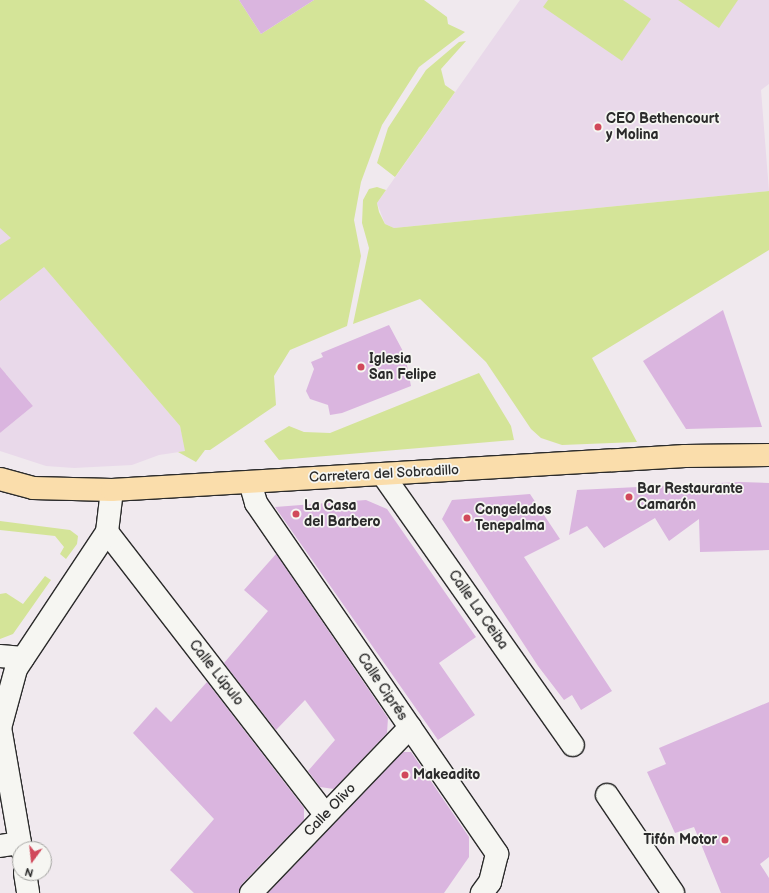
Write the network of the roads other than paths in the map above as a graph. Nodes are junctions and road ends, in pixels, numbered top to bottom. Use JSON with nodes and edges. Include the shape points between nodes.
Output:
{"nodes":[{"id":1,"x":769,"y":455,"type":"edge"},
{"id":2,"x":383,"y":475,"type":"junction"},
{"id":3,"x":0,"y":479,"type":"edge"},
{"id":4,"x":250,"y":482,"type":"junction"},
{"id":5,"x":112,"y":490,"type":"junction"},
{"id":6,"x":107,"y":532,"type":"junction"},
{"id":7,"x":0,"y":656,"type":"edge"},
{"id":8,"x":23,"y":658,"type":"junction"},
{"id":9,"x":410,"y":727,"type":"junction"},
{"id":10,"x":0,"y":728,"type":"edge"},
{"id":11,"x":573,"y":745,"type":"dead end"},
{"id":12,"x":607,"y":795,"type":"dead end"},
{"id":13,"x":325,"y":814,"type":"junction"},
{"id":14,"x":12,"y":841,"type":"edge"},
{"id":15,"x":26,"y":881,"type":"edge"},
{"id":16,"x":490,"y":889,"type":"edge"},
{"id":17,"x":28,"y":893,"type":"edge"},
{"id":18,"x":251,"y":893,"type":"edge"},
{"id":19,"x":673,"y":893,"type":"edge"}],
"edges":[{"from":1,"to":2,"type":"main road","name":"Carretera del Sobradillo","via":[[685,456]]},
{"from":2,"to":4,"type":"main road","name":"Carretera del Sobradillo"},
{"from":2,"to":11,"type":"street","name":"Calle La Ceiba"},
{"from":3,"to":5,"type":"main road","name":"Carretera del Sobradillo","via":[[33,488]]},
{"from":4,"to":5,"type":"main road","name":"Carretera del Sobradillo"},
{"from":4,"to":9,"type":"street","name":"Calle Ciprés","via":[[256,503]]},
{"from":5,"to":6,"type":"street"},
{"from":6,"to":8,"type":"street"},
{"from":6,"to":13,"type":"street","name":"Calle Lúpulo"},
{"from":7,"to":8,"type":"street"},
{"from":8,"to":10,"type":"street","via":[[16,669]]},
{"from":9,"to":13,"type":"street","name":"Calle Olivo"},
{"from":9,"to":16,"type":"street","name":"Calle Ciprés","via":[[497,854]]},
{"from":10,"to":14,"type":"street"},
{"from":12,"to":19,"type":"street"},
{"from":13,"to":18,"type":"street","name":"Calle Olivo"},
{"from":15,"to":17,"type":"street"}]}
